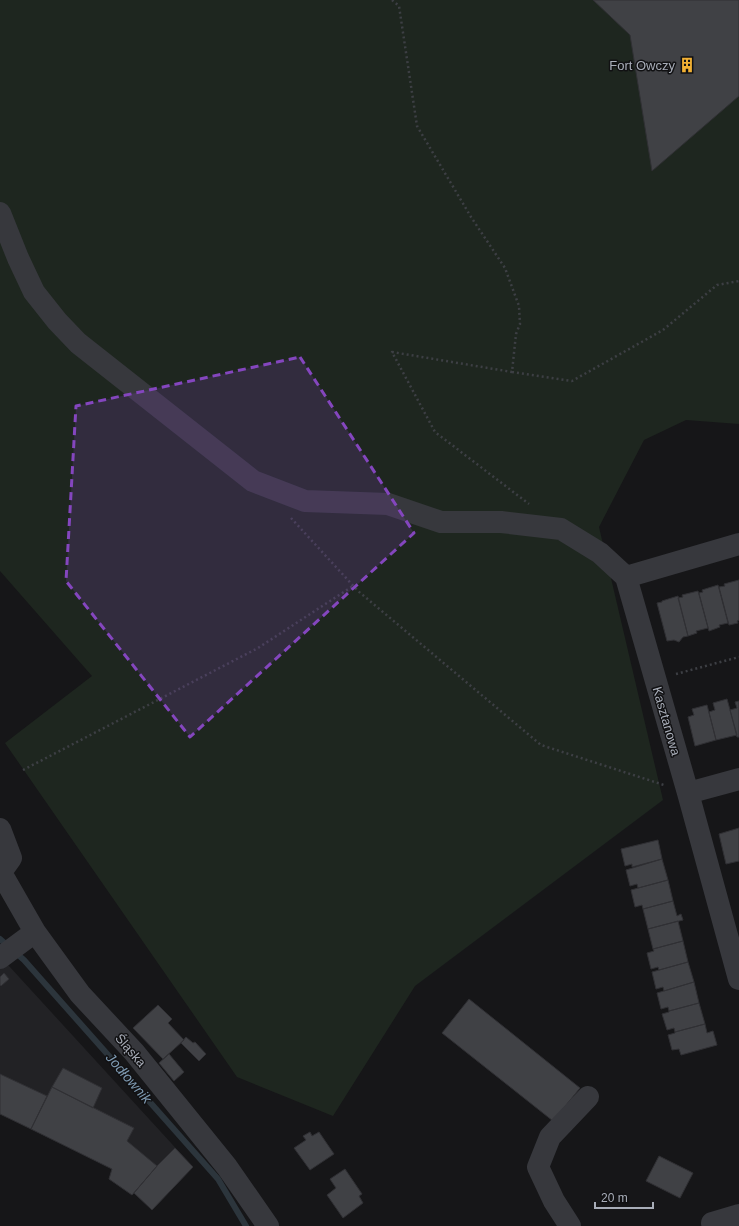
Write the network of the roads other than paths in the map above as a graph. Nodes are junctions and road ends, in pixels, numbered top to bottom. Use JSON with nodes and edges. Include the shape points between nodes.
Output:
{"nodes":[{"id":1,"x":0,"y":213,"type":"edge"},
{"id":2,"x":739,"y":544,"type":"edge"},
{"id":3,"x":626,"y":577,"type":"junction"},
{"id":4,"x":739,"y":779,"type":"edge"},
{"id":5,"x":688,"y":793,"type":"junction"},
{"id":6,"x":0,"y":830,"type":"edge"},
{"id":7,"x":0,"y":872,"type":"edge"},
{"id":8,"x":15,"y":947,"type":"edge"},
{"id":9,"x":739,"y":979,"type":"edge"},
{"id":10,"x":588,"y":1097,"type":"dead end"},
{"id":11,"x":739,"y":1215,"type":"edge"},
{"id":12,"x":712,"y":1223,"type":"dead end"},
{"id":13,"x":268,"y":1226,"type":"edge"},
{"id":14,"x":570,"y":1226,"type":"edge"}],
"edges":[{"from":1,"to":3,"type":"street","via":[[34,292],[57,321],[78,343],[253,481],[305,501],[388,504],[441,522],[501,522],[561,529],[600,553]]},
{"from":2,"to":3,"type":"street"},
{"from":3,"to":5,"type":"street","name":"Kasztanowa"},
{"from":4,"to":5,"type":"street"},
{"from":5,"to":9,"type":"street","name":"Kasztanowa"},
{"from":6,"to":7,"type":"street","via":[[11,858]]},
{"from":7,"to":8,"type":"street","name":"Śląska"},
{"from":8,"to":13,"type":"street","name":"Śląska","via":[[80,994],[134,1052],[227,1167]]},
{"from":10,"to":14,"type":"street","via":[[550,1137],[538,1167],[554,1201]]},
{"from":11,"to":12,"type":"street"}]}
